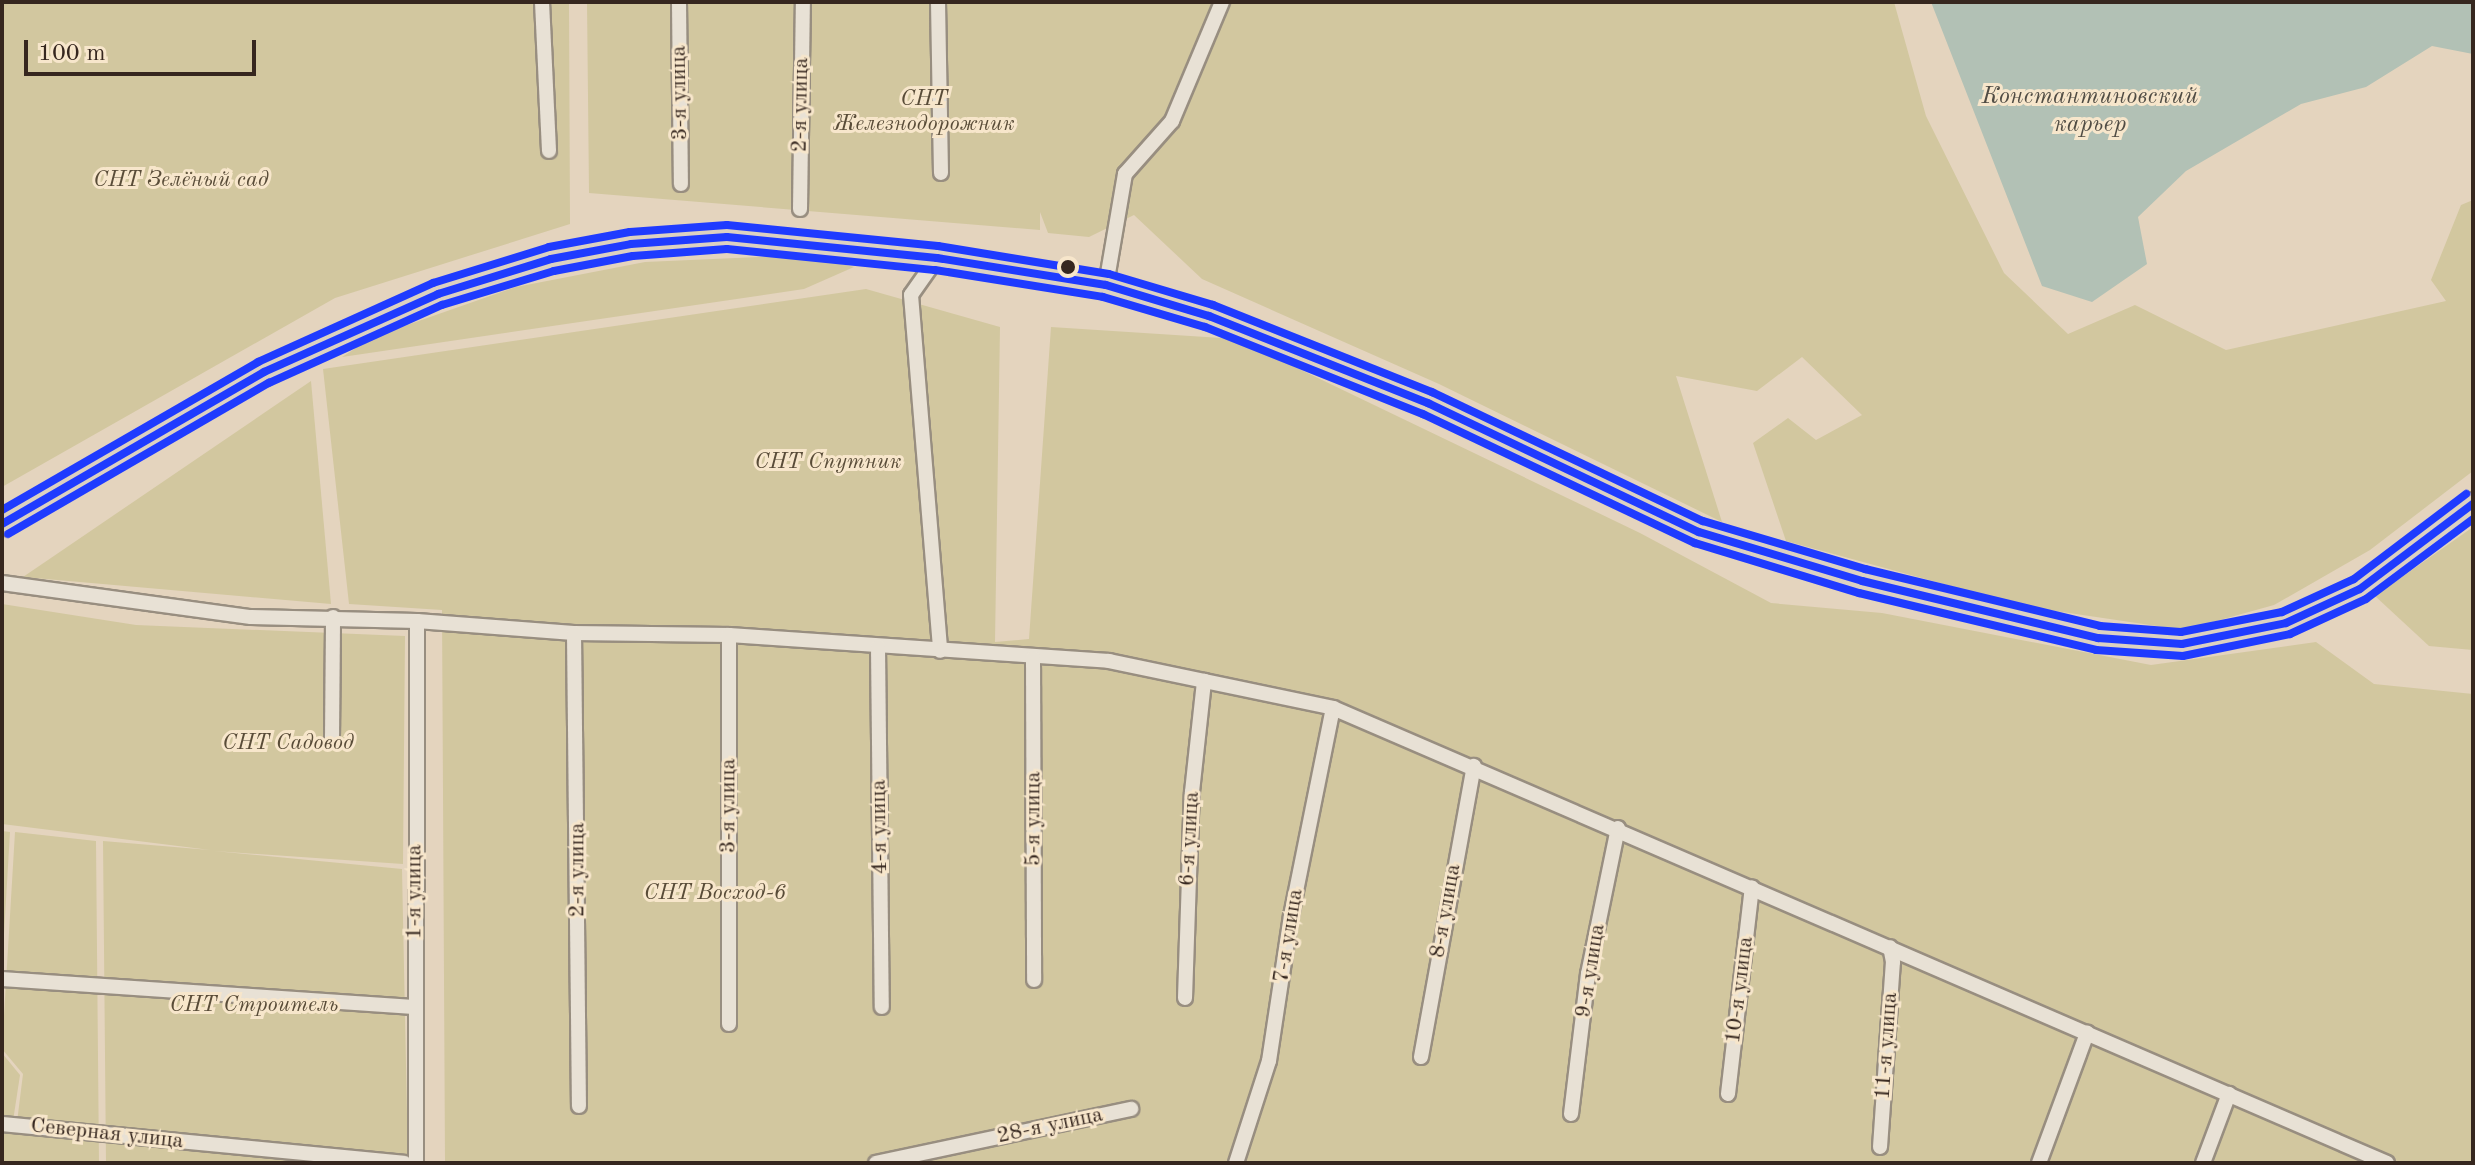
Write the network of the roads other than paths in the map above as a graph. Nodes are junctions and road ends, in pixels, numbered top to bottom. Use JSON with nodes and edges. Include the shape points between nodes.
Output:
{"nodes":[{"id":1,"x":542,"y":2,"type":"edge"},
{"id":2,"x":679,"y":2,"type":"edge"},
{"id":3,"x":803,"y":2,"type":"edge"},
{"id":4,"x":938,"y":2,"type":"edge"},
{"id":5,"x":1217,"y":3,"type":"edge"},
{"id":6,"x":549,"y":151,"type":"dead end"},
{"id":7,"x":941,"y":173,"type":"dead end"},
{"id":8,"x":681,"y":184,"type":"dead end"},
{"id":9,"x":800,"y":209,"type":"dead end"},
{"id":10,"x":937,"y":258,"type":"junction"},
{"id":11,"x":1106,"y":285,"type":"junction"},
{"id":12,"x":2473,"y":504,"type":"edge"},
{"id":13,"x":2,"y":524,"type":"edge"},
{"id":14,"x":2,"y":583,"type":"edge"},
{"id":15,"x":333,"y":617,"type":"junction"},
{"id":16,"x":417,"y":621,"type":"junction"},
{"id":17,"x":574,"y":633,"type":"junction"},
{"id":18,"x":729,"y":635,"type":"junction"},
{"id":19,"x":878,"y":647,"type":"junction"},
{"id":20,"x":940,"y":651,"type":"junction"},
{"id":21,"x":1033,"y":658,"type":"junction"},
{"id":22,"x":1204,"y":681,"type":"junction"},
{"id":23,"x":1333,"y":708,"type":"junction"},
{"id":24,"x":332,"y":738,"type":"dead end"},
{"id":25,"x":1474,"y":766,"type":"junction"},
{"id":26,"x":1618,"y":828,"type":"junction"},
{"id":27,"x":1752,"y":887,"type":"junction"},
{"id":28,"x":1890,"y":947,"type":"junction"},
{"id":29,"x":2,"y":979,"type":"edge"},
{"id":30,"x":1034,"y":980,"type":"dead end"},
{"id":31,"x":1185,"y":998,"type":"dead end"},
{"id":32,"x":414,"y":1007,"type":"junction"},
{"id":33,"x":882,"y":1007,"type":"dead end"},
{"id":34,"x":729,"y":1024,"type":"dead end"},
{"id":35,"x":2087,"y":1033,"type":"junction"},
{"id":36,"x":1421,"y":1057,"type":"dead end"},
{"id":37,"x":1728,"y":1094,"type":"dead end"},
{"id":38,"x":2229,"y":1094,"type":"junction"},
{"id":39,"x":579,"y":1106,"type":"dead end"},
{"id":40,"x":1131,"y":1109,"type":"dead end"},
{"id":41,"x":1571,"y":1114,"type":"dead end"},
{"id":42,"x":2,"y":1124,"type":"edge"},
{"id":43,"x":1880,"y":1147,"type":"dead end"},
{"id":44,"x":404,"y":1163,"type":"edge"},
{"id":45,"x":416,"y":1163,"type":"edge"},
{"id":46,"x":876,"y":1163,"type":"edge"},
{"id":47,"x":1236,"y":1163,"type":"edge"},
{"id":48,"x":2039,"y":1163,"type":"edge"},
{"id":49,"x":2203,"y":1163,"type":"edge"},
{"id":50,"x":2387,"y":1163,"type":"edge"}],
"edges":[{"from":1,"to":6,"type":"street"},
{"from":2,"to":8,"type":"street","name":"3-я улица"},
{"from":3,"to":9,"type":"street","name":"2-я улица"},
{"from":4,"to":7,"type":"street"},
{"from":5,"to":11,"type":"street","via":[[1172,121],[1125,174]]},
{"from":10,"to":11,"type":"main road"},
{"from":10,"to":13,"type":"main road","via":[[727,237],[631,244],[551,259],[438,294],[322,344]]},
{"from":10,"to":20,"type":"street","via":[[911,295]]},
{"from":11,"to":12,"type":"main road","via":[[1209,316],[1413,397],[1699,532],[1862,581],[2119,641],[2182,644],[2266,630],[2333,604]]},
{"from":14,"to":15,"type":"street","via":[[236,615]]},
{"from":15,"to":16,"type":"street"},
{"from":15,"to":24,"type":"street"},
{"from":16,"to":17,"type":"street"},
{"from":16,"to":32,"type":"street","name":"1-я улица"},
{"from":17,"to":18,"type":"street"},
{"from":17,"to":39,"type":"street","name":"2-я улица"},
{"from":18,"to":19,"type":"street"},
{"from":18,"to":34,"type":"street","name":"3-я улица"},
{"from":19,"to":20,"type":"street"},
{"from":19,"to":33,"type":"street","name":"4-я улица"},
{"from":20,"to":21,"type":"street"},
{"from":21,"to":22,"type":"street","via":[[1109,661]]},
{"from":21,"to":30,"type":"street","name":"5-я улица"},
{"from":22,"to":23,"type":"street"},
{"from":22,"to":31,"type":"street","name":"6-я улица","via":[[1192,792]]},
{"from":23,"to":25,"type":"street"},
{"from":23,"to":47,"type":"street","name":"7-я улица","via":[[1291,916],[1269,1061]]},
{"from":25,"to":26,"type":"street"},
{"from":25,"to":36,"type":"street","name":"8-я улица"},
{"from":26,"to":27,"type":"street"},
{"from":26,"to":41,"type":"street","name":"9-я улица","via":[[1588,974]]},
{"from":27,"to":28,"type":"street"},
{"from":27,"to":37,"type":"street","name":"10-я улица"},
{"from":28,"to":35,"type":"street"},
{"from":28,"to":43,"type":"street","name":"11-я улица"},
{"from":29,"to":32,"type":"street"},
{"from":32,"to":45,"type":"street","name":"1-я улица"},
{"from":35,"to":38,"type":"street"},
{"from":35,"to":48,"type":"street"},
{"from":38,"to":49,"type":"street"},
{"from":38,"to":50,"type":"street"},
{"from":40,"to":46,"type":"street","name":"28-я улица"},
{"from":42,"to":44,"type":"street","name":"Северная улица"}]}
